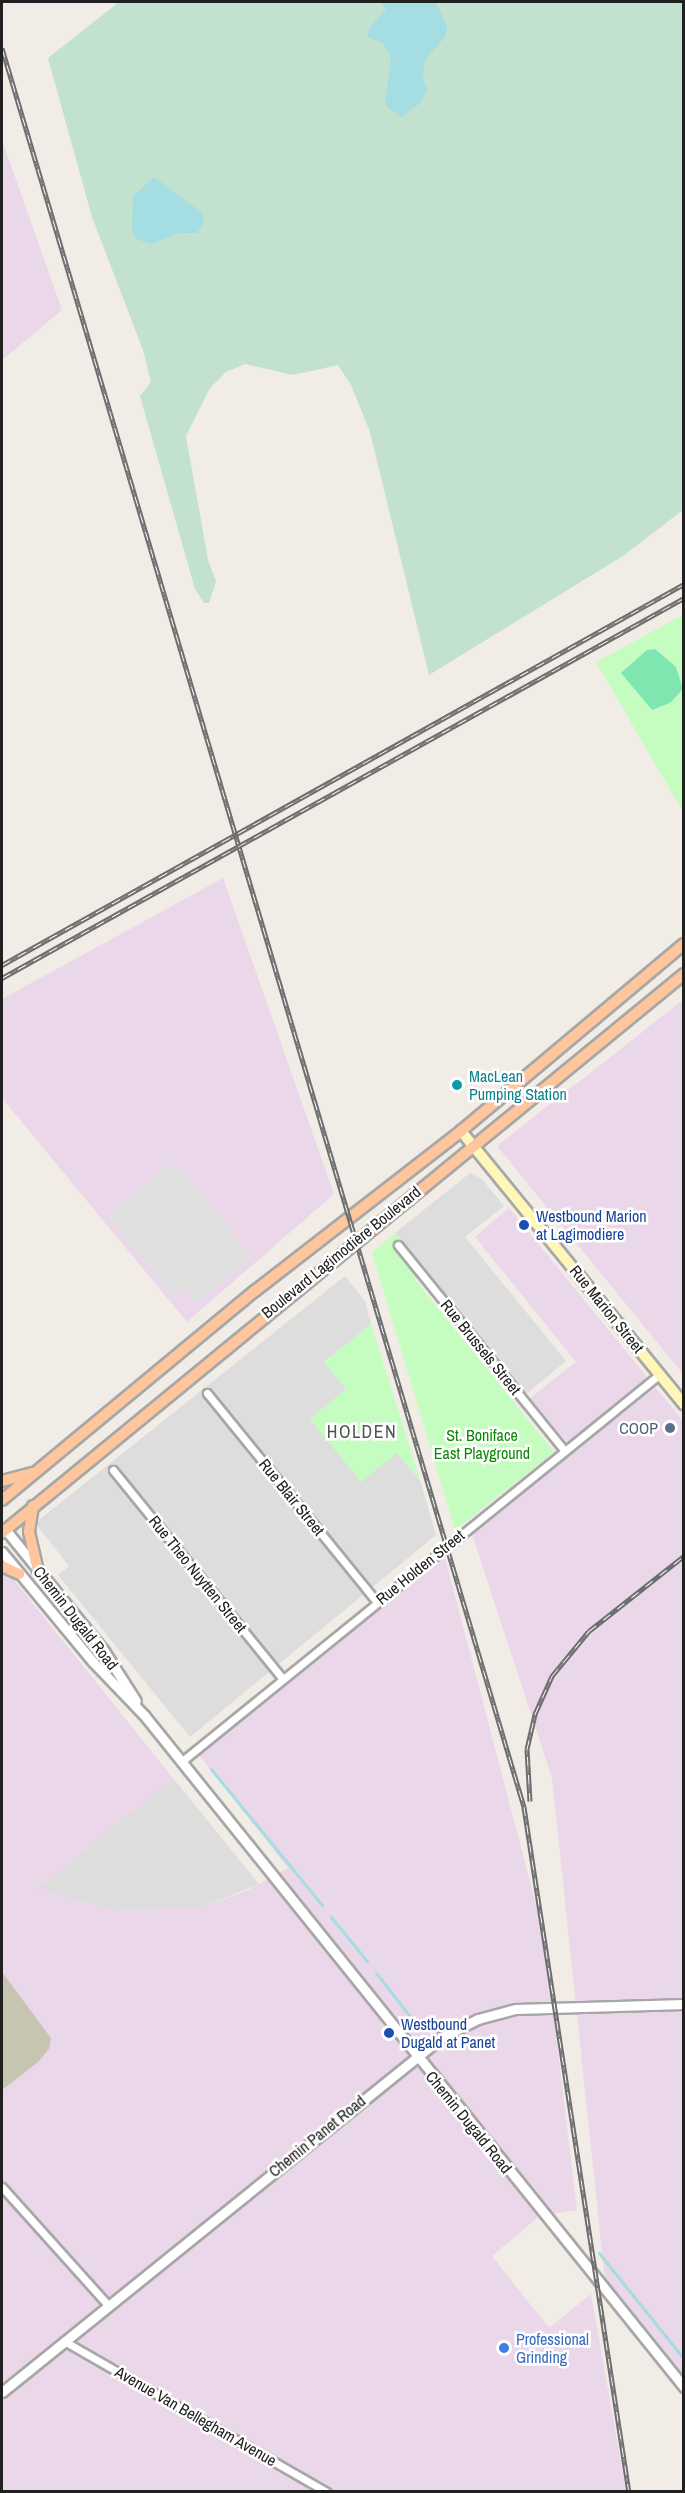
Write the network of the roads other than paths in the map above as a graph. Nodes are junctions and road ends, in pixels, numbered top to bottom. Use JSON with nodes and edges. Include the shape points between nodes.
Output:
{"nodes":[{"id":1,"x":684,"y":944,"type":"edge"},
{"id":2,"x":684,"y":974,"type":"edge"},
{"id":3,"x":461,"y":1131,"type":"junction"},
{"id":4,"x":473,"y":1145,"type":"junction"},
{"id":5,"x":398,"y":1245,"type":"dead end"},
{"id":6,"x":660,"y":1374,"type":"junction"},
{"id":7,"x":207,"y":1393,"type":"dead end"},
{"id":8,"x":684,"y":1404,"type":"edge"},
{"id":9,"x":564,"y":1450,"type":"junction"},
{"id":10,"x":113,"y":1470,"type":"dead end"},
{"id":11,"x":35,"y":1472,"type":"junction"},
{"id":12,"x":2,"y":1481,"type":"edge"},
{"id":13,"x":2,"y":1500,"type":"edge"},
{"id":14,"x":33,"y":1506,"type":"junction"},
{"id":15,"x":3,"y":1529,"type":"edge"},
{"id":16,"x":2,"y":1552,"type":"edge"},
{"id":17,"x":2,"y":1566,"type":"edge"},
{"id":18,"x":38,"y":1570,"type":"junction"},
{"id":19,"x":19,"y":1574,"type":"junction"},
{"id":20,"x":377,"y":1602,"type":"junction"},
{"id":21,"x":284,"y":1679,"type":"junction"},
{"id":22,"x":144,"y":1715,"type":"junction"},
{"id":23,"x":181,"y":1762,"type":"junction"},
{"id":24,"x":684,"y":2004,"type":"edge"},
{"id":25,"x":415,"y":2056,"type":"junction"},
{"id":26,"x":2,"y":2187,"type":"edge"},
{"id":27,"x":108,"y":2305,"type":"junction"},
{"id":28,"x":64,"y":2341,"type":"junction"},
{"id":29,"x":684,"y":2387,"type":"edge"},
{"id":30,"x":2,"y":2392,"type":"edge"},
{"id":31,"x":327,"y":2492,"type":"edge"}],
"edges":[{"from":1,"to":3,"type":"main road","name":"Boulevard Lagimodière Boulevard"},
{"from":2,"to":4,"type":"main road","name":"Boulevard Lagimodière Boulevard"},
{"from":3,"to":4,"type":"main road","name":"Rue Marion Street"},
{"from":3,"to":11,"type":"main road","name":"Boulevard Lagimodière Boulevard","via":[[246,1298]]},
{"from":4,"to":6,"type":"main road","name":"Rue Marion Street"},
{"from":4,"to":14,"type":"main road","name":"Boulevard Lagimodière Boulevard"},
{"from":5,"to":9,"type":"street","name":"Rue Brussels Street"},
{"from":6,"to":8,"type":"main road","name":"Rue Marion Street"},
{"from":6,"to":9,"type":"street","name":"Rue Holden Street"},
{"from":7,"to":20,"type":"street","name":"Rue Blair Street"},
{"from":9,"to":20,"type":"street","name":"Rue Holden Street"},
{"from":10,"to":21,"type":"street","name":"Rue Theo Nuytten Street"},
{"from":11,"to":12,"type":"main road"},
{"from":11,"to":13,"type":"main road","name":"Boulevard Lagimodière Boulevard"},
{"from":14,"to":15,"type":"main road","name":"Boulevard Lagimodière Boulevard"},
{"from":14,"to":18,"type":"main road","via":[[28,1532]]},
{"from":15,"to":18,"type":"street","name":"Chemin Dugald Road"},
{"from":16,"to":19,"type":"street","name":"Chemin Dugald Road"},
{"from":17,"to":19,"type":"main road"},
{"from":18,"to":22,"type":"street","name":"Chemin Dugald Road","via":[[104,1651]]},
{"from":19,"to":22,"type":"street","name":"Chemin Dugald Road","via":[[93,1662]]},
{"from":20,"to":21,"type":"street","name":"Rue Holden Street"},
{"from":21,"to":23,"type":"street","name":"Rue Holden Street"},
{"from":22,"to":23,"type":"street","name":"Chemin Dugald Road"},
{"from":23,"to":25,"type":"street","name":"Chemin Dugald Road"},
{"from":24,"to":25,"type":"street","name":"Chemin Panet Road","via":[[516,2009],[478,2019]]},
{"from":25,"to":27,"type":"street","name":"Chemin Panet Road"},
{"from":25,"to":29,"type":"street","name":"Chemin Dugald Road"},
{"from":26,"to":27,"type":"street"},
{"from":27,"to":28,"type":"street","name":"Chemin Panet Road"},
{"from":28,"to":30,"type":"street","name":"Chemin Panet Road"},
{"from":28,"to":31,"type":"street","name":"Avenue Van Bellegham Avenue"}]}
